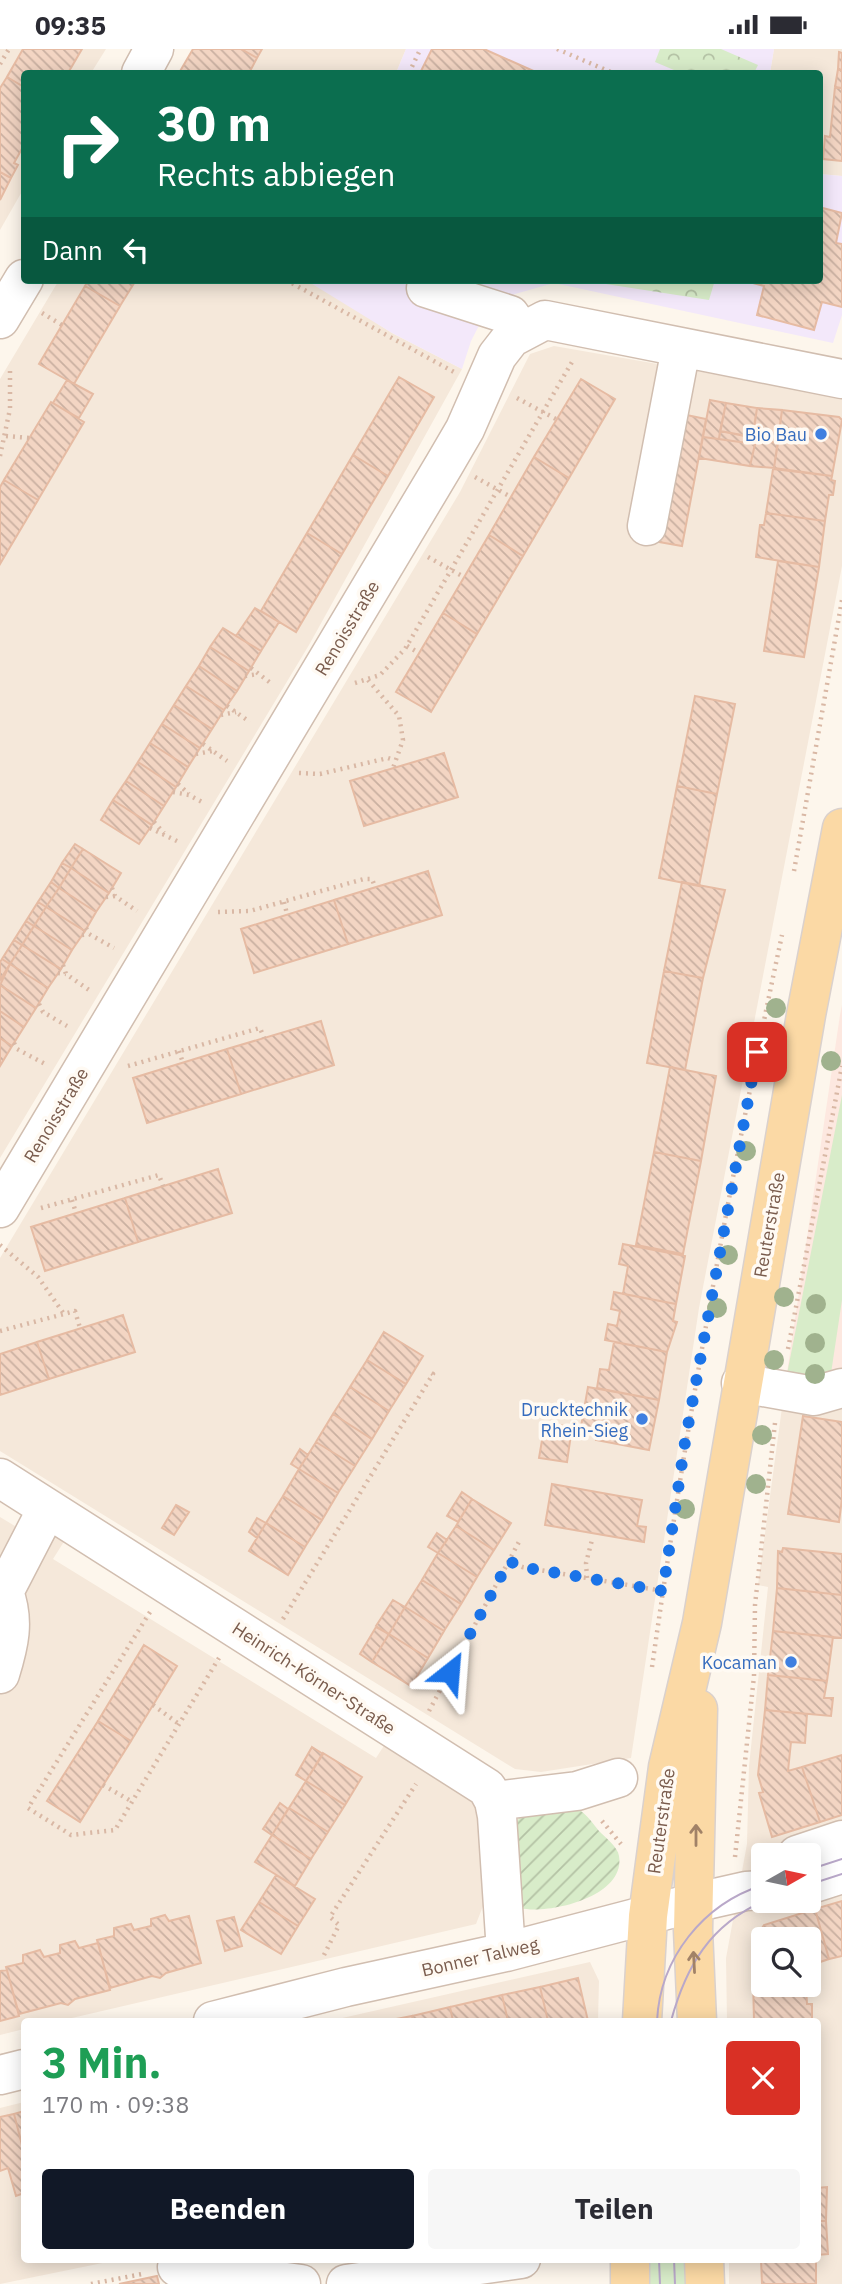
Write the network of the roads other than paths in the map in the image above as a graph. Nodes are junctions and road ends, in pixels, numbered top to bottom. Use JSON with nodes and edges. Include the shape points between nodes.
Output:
{"nodes":[{"id":1,"x":154,"y":49,"type":"edge"},
{"id":2,"x":143,"y":70,"type":"edge"},
{"id":3,"x":21,"y":284,"type":"edge"},
{"id":4,"x":426,"y":288,"type":"dead end"},
{"id":5,"x":0,"y":319,"type":"edge"},
{"id":6,"x":520,"y":331,"type":"junction"},
{"id":7,"x":681,"y":348,"type":"junction"},
{"id":8,"x":842,"y":379,"type":"edge"},
{"id":9,"x":647,"y":526,"type":"dead end"},
{"id":10,"x":842,"y":828,"type":"edge"},
{"id":11,"x":18,"y":1209,"type":"edge"},
{"id":12,"x":741,"y":1383,"type":"junction"},
{"id":13,"x":842,"y":1388,"type":"edge"},
{"id":14,"x":0,"y":1478,"type":"edge"},
{"id":15,"x":47,"y":1509,"type":"junction"},
{"id":16,"x":2,"y":1593,"type":"edge"},
{"id":17,"x":702,"y":1623,"type":"junction"},
{"id":18,"x":0,"y":1674,"type":"edge"},
{"id":19,"x":618,"y":1778,"type":"dead end"},
{"id":20,"x":494,"y":1801,"type":"junction"},
{"id":21,"x":842,"y":1840,"type":"edge"},
{"id":22,"x":821,"y":1847,"type":"edge"},
{"id":23,"x":842,"y":1874,"type":"edge"},
{"id":24,"x":821,"y":1881,"type":"edge"},
{"id":25,"x":738,"y":1891,"type":"edge"},
{"id":26,"x":648,"y":1916,"type":"junction"},
{"id":27,"x":506,"y":1952,"type":"junction"},
{"id":28,"x":225,"y":2018,"type":"edge"},
{"id":29,"x":642,"y":2018,"type":"edge"},
{"id":30,"x":698,"y":2018,"type":"edge"},
{"id":31,"x":21,"y":2070,"type":"edge"},
{"id":32,"x":0,"y":2075,"type":"edge"},
{"id":33,"x":493,"y":2263,"type":"edge"},
{"id":34,"x":630,"y":2263,"type":"edge"},
{"id":35,"x":704,"y":2263,"type":"edge"},
{"id":36,"x":177,"y":2267,"type":"road end"},
{"id":37,"x":301,"y":2284,"type":"edge"},
{"id":38,"x":346,"y":2284,"type":"edge"},
{"id":39,"x":629,"y":2284,"type":"edge"},
{"id":40,"x":705,"y":2284,"type":"edge"}],
"edges":[{"from":1,"to":2,"type":"street"},
{"from":3,"to":5,"type":"street"},
{"from":4,"to":6,"type":"street","via":[[510,315]]},
{"from":6,"to":7,"type":"street","via":[[545,320]]},
{"from":6,"to":11,"type":"street","name":"Renoisstraße","via":[[497,356],[465,429],[77,1080]]},
{"from":7,"to":8,"type":"street"},
{"from":7,"to":9,"type":"street"},
{"from":10,"to":12,"type":"main road","name":"Reuterstraße"},
{"from":12,"to":13,"type":"street","via":[[814,1396]]},
{"from":12,"to":17,"type":"main road","name":"Reuterstraße"},
{"from":14,"to":15,"type":"street","name":"Heinrich-Körner-Straße"},
{"from":15,"to":16,"type":"street"},
{"from":15,"to":20,"type":"street","name":"Heinrich-Körner-Straße","via":[[487,1788]]},
{"from":16,"to":18,"type":"street","via":[[11,1612],[11,1625]]},
{"from":25,"to":17,"type":"main road","name":"Reuterstraße","one_way":true},
{"from":17,"to":26,"type":"main road","name":"Reuterstraße","via":[[668,1767]]},
{"from":19,"to":20,"type":"street","via":[[577,1791]]},
{"from":20,"to":27,"type":"street"},
{"from":21,"to":22,"type":"street"},
{"from":23,"to":24,"type":"street"},
{"from":25,"to":26,"type":"street","name":"Bonner Talweg"},
{"from":30,"to":25,"type":"main road","name":"Reuterstraße","one_way":true},
{"from":26,"to":27,"type":"street","name":"Bonner Talweg"},
{"from":26,"to":29,"type":"main road","name":"Reuterstraße"},
{"from":27,"to":28,"type":"street","name":"Bonner Talweg"},
{"from":31,"to":32,"type":"street"},
{"from":33,"to":38,"type":"street"},
{"from":34,"to":39,"type":"main road"},
{"from":35,"to":40,"type":"main road"},
{"from":36,"to":37,"type":"street"}]}
